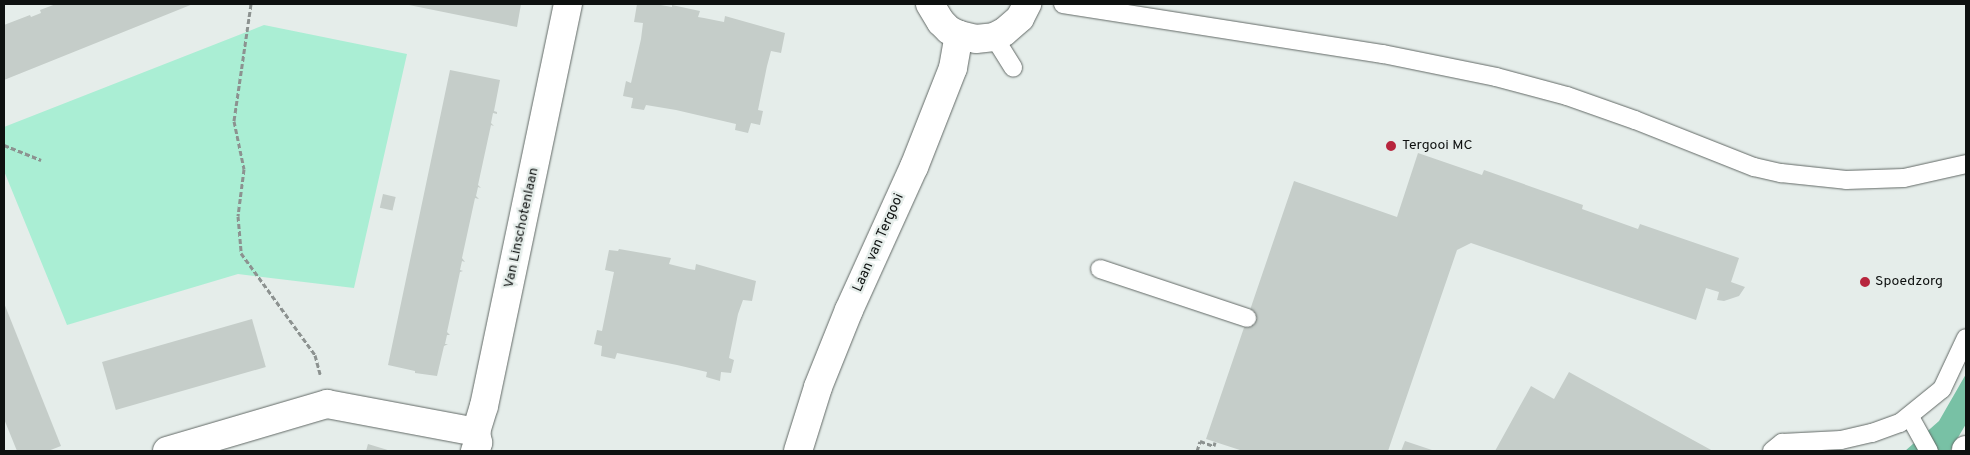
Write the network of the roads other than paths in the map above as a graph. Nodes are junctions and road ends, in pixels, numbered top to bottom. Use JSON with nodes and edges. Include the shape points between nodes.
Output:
{"nodes":[{"id":1,"x":568,"y":4,"type":"edge"},
{"id":2,"x":930,"y":4,"type":"edge"},
{"id":3,"x":1027,"y":4,"type":"edge"},
{"id":4,"x":1063,"y":4,"type":"edge"},
{"id":5,"x":959,"y":36,"type":"junction"},
{"id":6,"x":994,"y":37,"type":"junction"},
{"id":7,"x":1013,"y":67,"type":"dead end"},
{"id":8,"x":1966,"y":164,"type":"edge"},
{"id":9,"x":1100,"y":269,"type":"dead end"},
{"id":10,"x":1247,"y":318,"type":"dead end"},
{"id":11,"x":1966,"y":338,"type":"edge"},
{"id":12,"x":1910,"y":417,"type":"junction"},
{"id":13,"x":476,"y":442,"type":"edge"},
{"id":14,"x":167,"y":451,"type":"edge"},
{"id":15,"x":798,"y":451,"type":"edge"},
{"id":16,"x":1772,"y":451,"type":"edge"},
{"id":17,"x":1929,"y":451,"type":"edge"}],
"edges":[{"from":1,"to":13,"type":"street","name":"Van Linschotenlaan"},
{"from":2,"to":5,"type":"street","via":[[940,22]]},
{"from":3,"to":6,"type":"street","via":[[1013,26]]},
{"from":4,"to":8,"type":"lane","via":[[1383,54],[1496,77],[1567,96],[1754,166],[1781,173],[1846,180],[1904,178]]},
{"from":5,"to":6,"type":"street","via":[[976,39]]},
{"from":5,"to":15,"type":"street","name":"Laan van Tergooi","via":[[953,68],[818,387]]},
{"from":6,"to":7,"type":"lane"},
{"from":9,"to":10,"type":"lane"},
{"from":11,"to":12,"type":"lane","via":[[1942,390]]},
{"from":12,"to":16,"type":"lane","via":[[1872,433],[1841,440],[1782,443]]},
{"from":12,"to":17,"type":"lane"},
{"from":13,"to":14,"type":"street","via":[[327,404]]}]}
